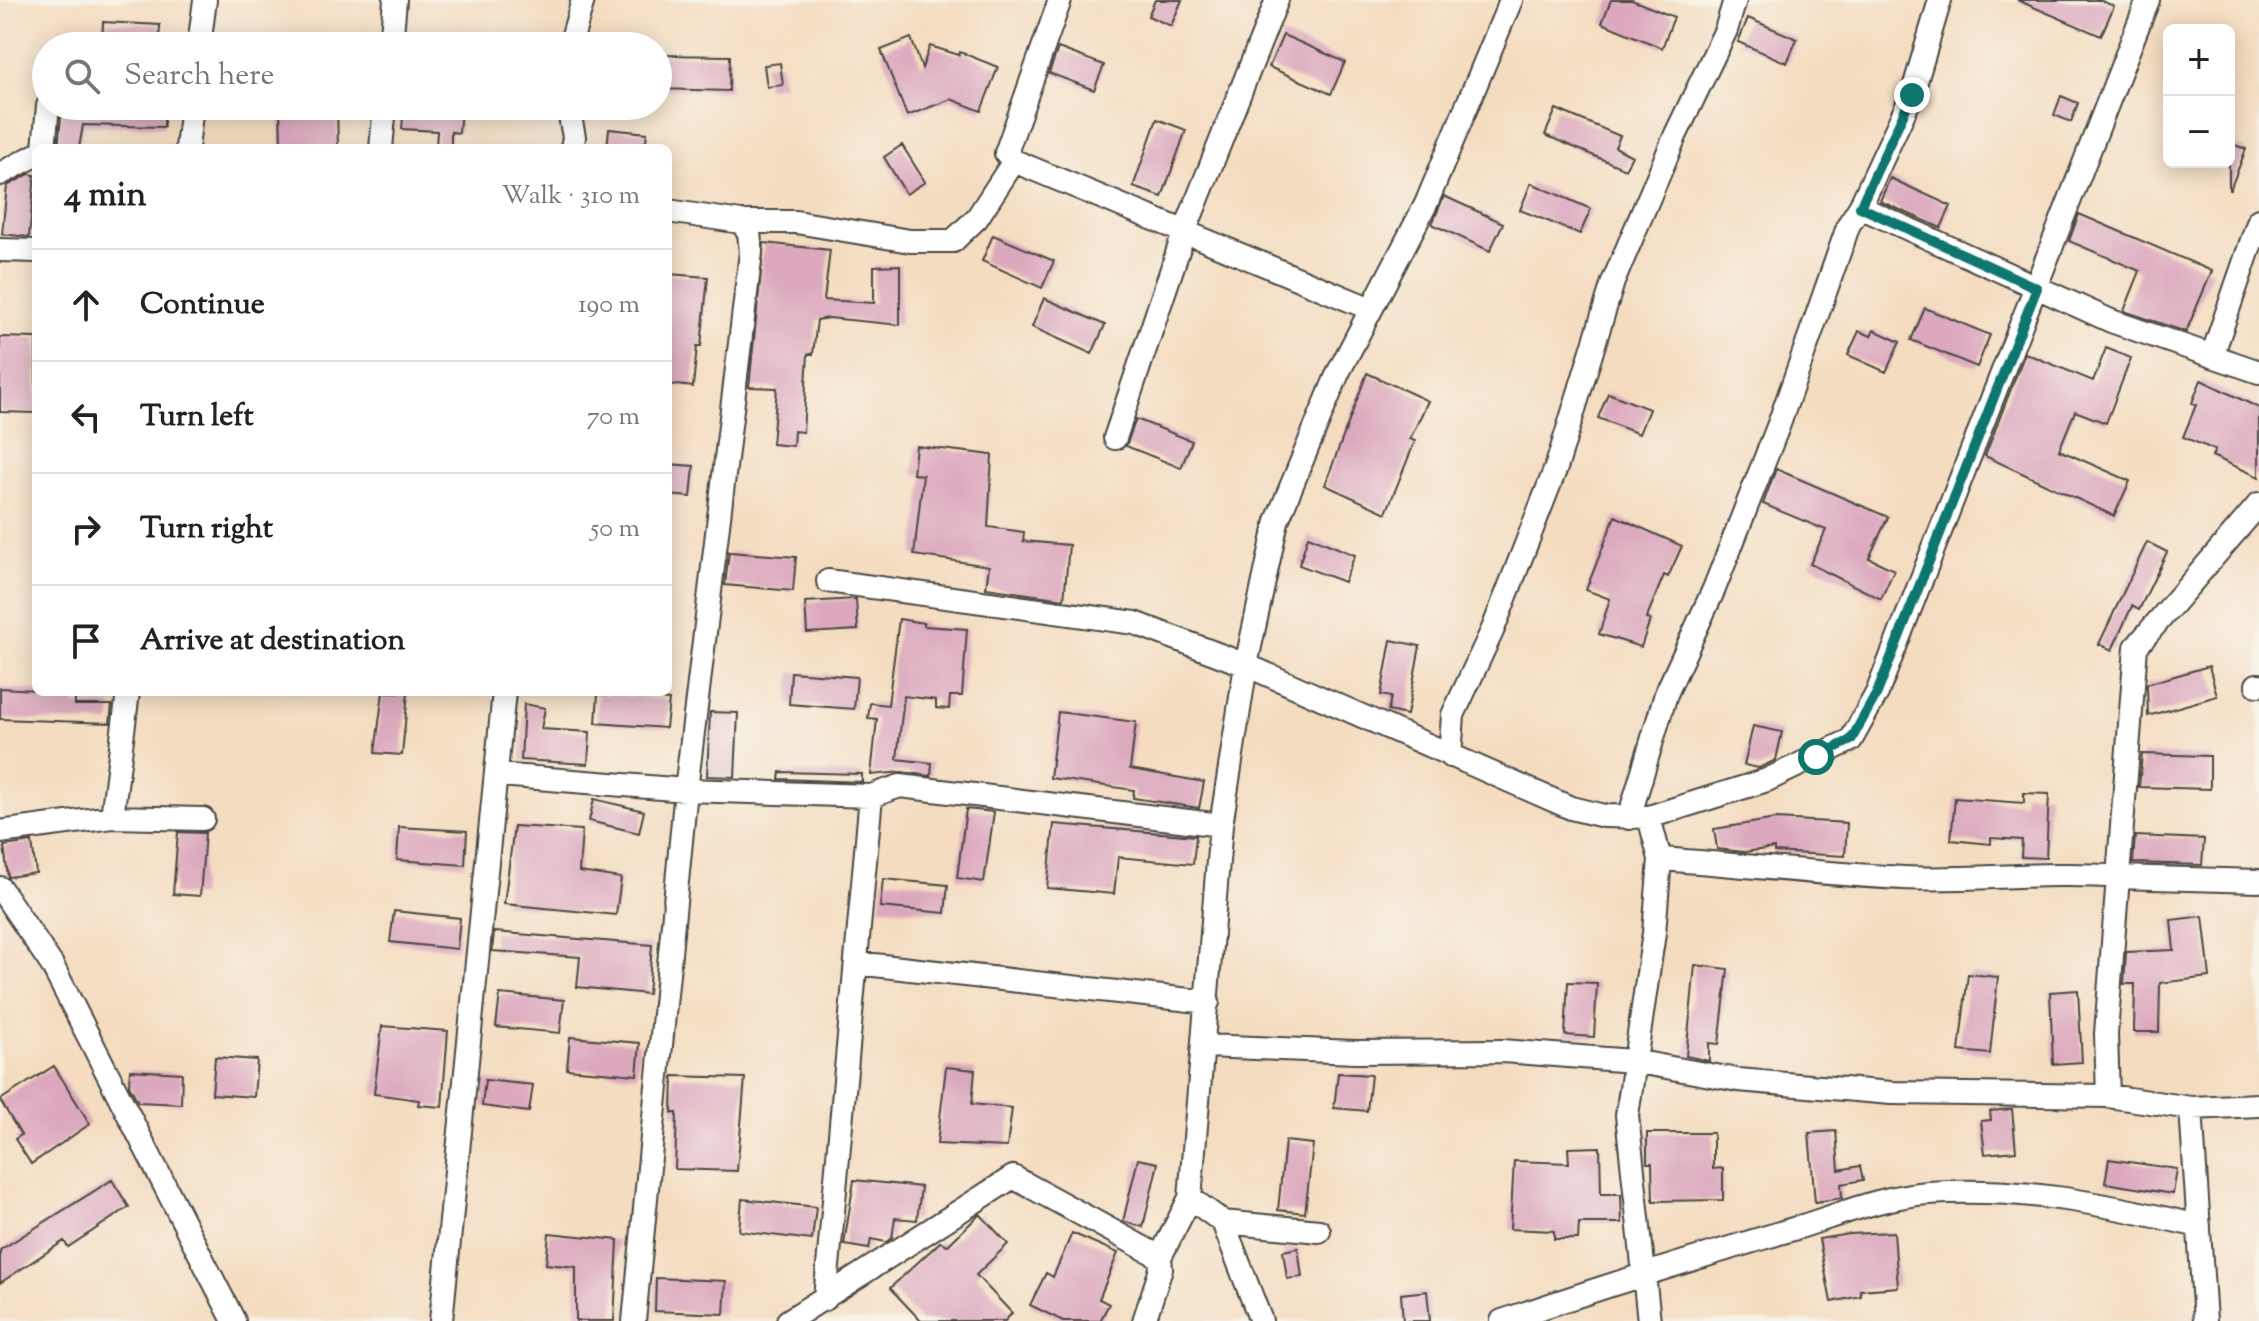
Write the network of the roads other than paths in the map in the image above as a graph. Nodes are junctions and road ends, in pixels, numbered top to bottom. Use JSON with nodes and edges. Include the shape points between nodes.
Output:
{"nodes":[{"id":1,"x":205,"y":0,"type":"edge"},
{"id":2,"x":395,"y":0,"type":"edge"},
{"id":3,"x":583,"y":0,"type":"edge"},
{"id":4,"x":1060,"y":0,"type":"edge"},
{"id":5,"x":1277,"y":0,"type":"edge"},
{"id":6,"x":1511,"y":0,"type":"edge"},
{"id":7,"x":1735,"y":0,"type":"edge"},
{"id":8,"x":1940,"y":0,"type":"edge"},
{"id":9,"x":2148,"y":0,"type":"edge"},
{"id":10,"x":201,"y":32,"type":"edge"},
{"id":11,"x":392,"y":32,"type":"edge"},
{"id":12,"x":574,"y":32,"type":"edge"},
{"id":13,"x":47,"y":120,"type":"edge"},
{"id":14,"x":190,"y":120,"type":"edge"},
{"id":15,"x":384,"y":120,"type":"edge"},
{"id":16,"x":571,"y":120,"type":"edge"},
{"id":17,"x":44,"y":144,"type":"edge"},
{"id":18,"x":187,"y":144,"type":"edge"},
{"id":19,"x":381,"y":144,"type":"edge"},
{"id":20,"x":573,"y":144,"type":"edge"},
{"id":21,"x":32,"y":156,"type":"edge"},
{"id":22,"x":1014,"y":161,"type":"junction"},
{"id":23,"x":0,"y":174,"type":"edge"},
{"id":24,"x":1860,"y":207,"type":"junction"},
{"id":25,"x":672,"y":212,"type":"edge"},
{"id":26,"x":2259,"y":220,"type":"edge"},
{"id":27,"x":741,"y":222,"type":"junction"},
{"id":28,"x":1184,"y":233,"type":"junction"},
{"id":29,"x":0,"y":250,"type":"edge"},
{"id":30,"x":32,"y":251,"type":"edge"},
{"id":31,"x":2037,"y":288,"type":"junction"},
{"id":32,"x":1371,"y":309,"type":"junction"},
{"id":33,"x":2212,"y":356,"type":"junction"},
{"id":34,"x":2259,"y":372,"type":"edge"},
{"id":35,"x":1115,"y":438,"type":"dead end"},
{"id":36,"x":2259,"y":504,"type":"edge"},
{"id":37,"x":828,"y":581,"type":"dead end"},
{"id":38,"x":1246,"y":665,"type":"junction"},
{"id":39,"x":127,"y":696,"type":"edge"},
{"id":40,"x":504,"y":696,"type":"edge"},
{"id":41,"x":1450,"y":756,"type":"junction"},
{"id":42,"x":498,"y":775,"type":"junction"},
{"id":43,"x":686,"y":790,"type":"junction"},
{"id":44,"x":871,"y":796,"type":"junction"},
{"id":45,"x":112,"y":817,"type":"junction"},
{"id":46,"x":1639,"y":817,"type":"junction"},
{"id":47,"x":203,"y":819,"type":"dead end"},
{"id":48,"x":1221,"y":825,"type":"junction"},
{"id":49,"x":0,"y":832,"type":"edge"},
{"id":50,"x":1660,"y":859,"type":"junction"},
{"id":51,"x":2118,"y":877,"type":"junction"},
{"id":52,"x":2259,"y":881,"type":"edge"},
{"id":53,"x":0,"y":888,"type":"edge"},
{"id":54,"x":856,"y":963,"type":"junction"},
{"id":55,"x":1208,"y":1002,"type":"junction"},
{"id":56,"x":1204,"y":1046,"type":"junction"},
{"id":57,"x":1633,"y":1061,"type":"junction"},
{"id":58,"x":2108,"y":1096,"type":"junction"},
{"id":59,"x":2259,"y":1105,"type":"edge"},
{"id":60,"x":2191,"y":1108,"type":"junction"},
{"id":61,"x":1190,"y":1198,"type":"junction"},
{"id":62,"x":1223,"y":1222,"type":"junction"},
{"id":63,"x":2199,"y":1226,"type":"junction"},
{"id":64,"x":1319,"y":1231,"type":"dead end"},
{"id":65,"x":1160,"y":1257,"type":"junction"},
{"id":66,"x":1643,"y":1274,"type":"junction"},
{"id":67,"x":825,"y":1299,"type":"junction"},
{"id":68,"x":234,"y":1321,"type":"edge"},
{"id":69,"x":441,"y":1321,"type":"edge"},
{"id":70,"x":634,"y":1321,"type":"edge"},
{"id":71,"x":788,"y":1321,"type":"edge"},
{"id":72,"x":1144,"y":1321,"type":"edge"},
{"id":73,"x":1261,"y":1321,"type":"edge"},
{"id":74,"x":1502,"y":1321,"type":"edge"},
{"id":75,"x":1649,"y":1321,"type":"edge"},
{"id":76,"x":2205,"y":1321,"type":"edge"}],
"edges":[{"from":1,"to":10,"type":"street"},
{"from":2,"to":11,"type":"street"},
{"from":3,"to":12,"type":"street"},
{"from":4,"to":22,"type":"street","via":[[1006,153]]},
{"from":5,"to":28,"type":"street"},
{"from":6,"to":32,"type":"street","via":[[1426,204]]},
{"from":7,"to":41,"type":"street","via":[[1613,282],[1557,465],[1453,715]]},
{"from":8,"to":24,"type":"street","via":[[1912,95]]},
{"from":9,"to":31,"type":"street"},
{"from":13,"to":17,"type":"street"},
{"from":14,"to":18,"type":"street"},
{"from":15,"to":19,"type":"street"},
{"from":16,"to":20,"type":"street"},
{"from":21,"to":23,"type":"street"},
{"from":22,"to":27,"type":"street","via":[[977,218],[953,241],[910,241],[796,222]]},
{"from":22,"to":28,"type":"street"},
{"from":24,"to":31,"type":"street"},
{"from":24,"to":46,"type":"street","via":[[1849,224],[1714,589],[1666,694]]},
{"from":25,"to":27,"type":"street"},
{"from":26,"to":33,"type":"street"},
{"from":27,"to":43,"type":"street","via":[[749,233],[751,252]]},
{"from":28,"to":32,"type":"street"},
{"from":28,"to":35,"type":"street"},
{"from":29,"to":30,"type":"street"},
{"from":31,"to":33,"type":"street"},
{"from":31,"to":46,"type":"street","via":[[1877,693],[1851,740],[1767,780]]},
{"from":32,"to":38,"type":"street","via":[[1338,373],[1277,521]]},
{"from":33,"to":34,"type":"street"},
{"from":36,"to":51,"type":"street","via":[[2136,647]]},
{"from":37,"to":38,"type":"street","via":[[1135,623]]},
{"from":38,"to":41,"type":"street"},
{"from":38,"to":48,"type":"street"},
{"from":39,"to":45,"type":"street"},
{"from":40,"to":42,"type":"street"},
{"from":41,"to":46,"type":"street","via":[[1571,808]]},
{"from":42,"to":43,"type":"street"},
{"from":42,"to":69,"type":"street"},
{"from":43,"to":44,"type":"street"},
{"from":43,"to":70,"type":"street"},
{"from":44,"to":48,"type":"street","via":[[900,786]]},
{"from":44,"to":54,"type":"street"},
{"from":45,"to":47,"type":"street"},
{"from":45,"to":49,"type":"street"},
{"from":46,"to":50,"type":"street"},
{"from":48,"to":55,"type":"street"},
{"from":50,"to":51,"type":"street","via":[[1904,878],[2068,873]]},
{"from":50,"to":57,"type":"street"},
{"from":51,"to":52,"type":"street"},
{"from":51,"to":58,"type":"street","via":[[2106,1034]]},
{"from":53,"to":68,"type":"street","via":[[52,965]]},
{"from":54,"to":55,"type":"street"},
{"from":54,"to":67,"type":"street"},
{"from":55,"to":56,"type":"street"},
{"from":56,"to":57,"type":"street","via":[[1503,1051]]},
{"from":56,"to":61,"type":"street"},
{"from":57,"to":58,"type":"street","via":[[1738,1080],[1891,1093]]},
{"from":57,"to":66,"type":"street","via":[[1627,1115]]},
{"from":58,"to":60,"type":"street"},
{"from":59,"to":60,"type":"street"},
{"from":60,"to":63,"type":"street"},
{"from":61,"to":62,"type":"street"},
{"from":61,"to":65,"type":"street"},
{"from":62,"to":64,"type":"street"},
{"from":62,"to":73,"type":"street"},
{"from":63,"to":66,"type":"street","via":[[2072,1197],[1924,1193]]},
{"from":63,"to":76,"type":"street"},
{"from":65,"to":67,"type":"street","via":[[1013,1177]]},
{"from":65,"to":72,"type":"street"},
{"from":66,"to":74,"type":"street"},
{"from":66,"to":75,"type":"street"},
{"from":67,"to":71,"type":"street"}]}
